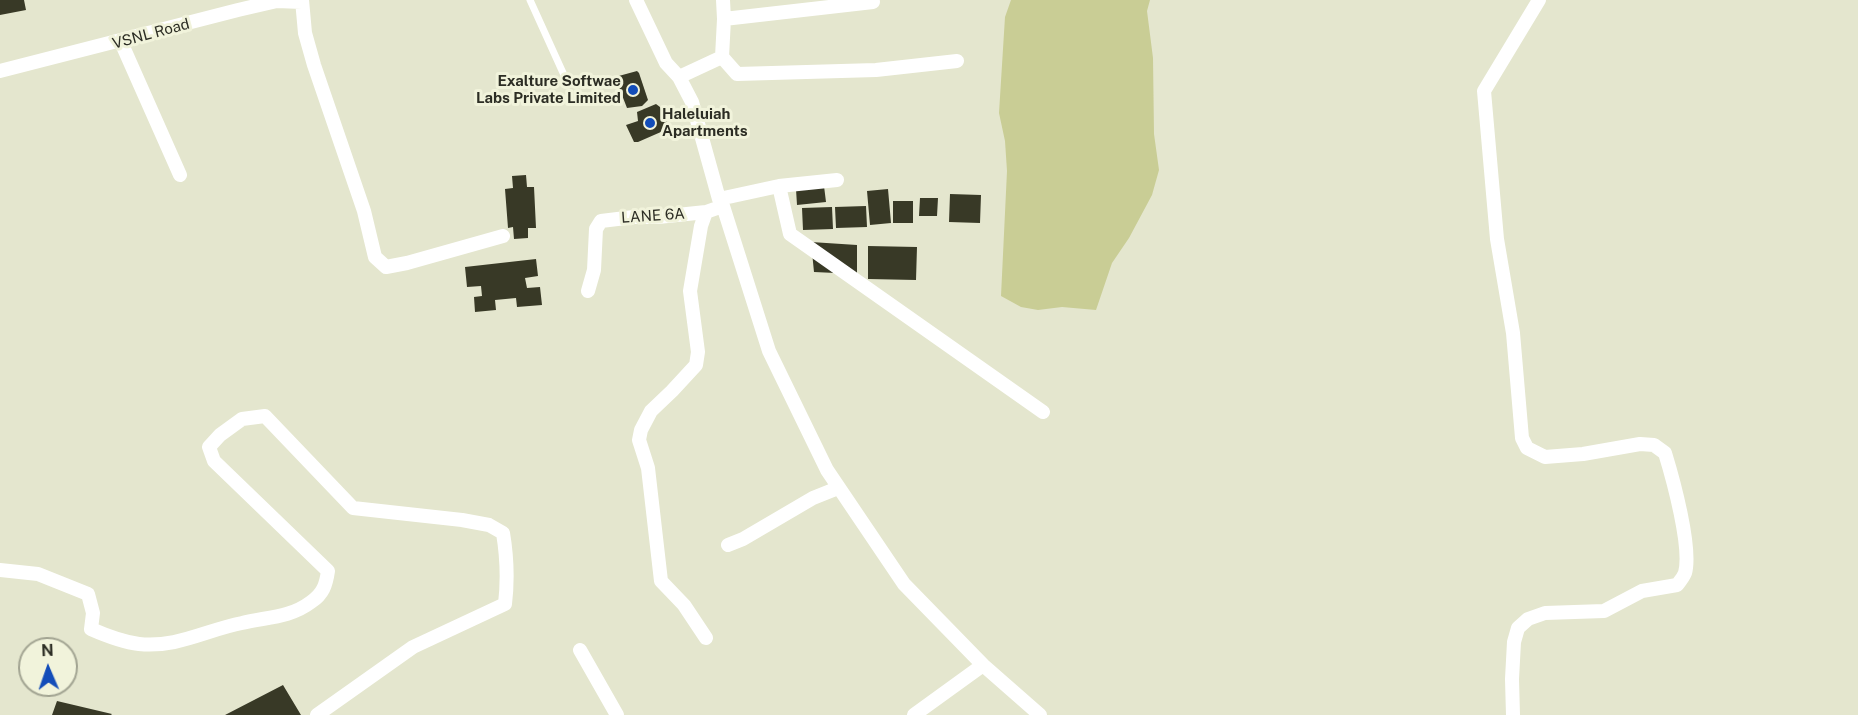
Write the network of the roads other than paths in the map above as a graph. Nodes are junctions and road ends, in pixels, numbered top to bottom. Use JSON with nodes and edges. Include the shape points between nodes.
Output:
{"nodes":[{"id":1,"x":530,"y":0,"type":"edge"},
{"id":2,"x":636,"y":0,"type":"edge"},
{"id":3,"x":723,"y":0,"type":"edge"},
{"id":4,"x":1539,"y":0,"type":"edge"},
{"id":5,"x":302,"y":1,"type":"edge"},
{"id":6,"x":873,"y":2,"type":"dead end"},
{"id":7,"x":724,"y":19,"type":"junction"},
{"id":8,"x":120,"y":42,"type":"junction"},
{"id":9,"x":722,"y":57,"type":"junction"},
{"id":10,"x":957,"y":61,"type":"dead end"},
{"id":11,"x":0,"y":71,"type":"edge"},
{"id":12,"x":564,"y":75,"type":"dead end"},
{"id":13,"x":679,"y":77,"type":"junction"},
{"id":14,"x":180,"y":175,"type":"dead end"},
{"id":15,"x":837,"y":180,"type":"dead end"},
{"id":16,"x":779,"y":186,"type":"junction"},
{"id":17,"x":721,"y":203,"type":"junction"},
{"id":18,"x":706,"y":212,"type":"junction"},
{"id":19,"x":503,"y":236,"type":"dead end"},
{"id":20,"x":588,"y":291,"type":"dead end"},
{"id":21,"x":1043,"y":412,"type":"dead end"},
{"id":22,"x":838,"y":488,"type":"junction"},
{"id":23,"x":728,"y":545,"type":"dead end"},
{"id":24,"x":0,"y":570,"type":"edge"},
{"id":25,"x":706,"y":638,"type":"dead end"},
{"id":26,"x":580,"y":650,"type":"dead end"},
{"id":27,"x":982,"y":665,"type":"junction"},
{"id":28,"x":317,"y":715,"type":"edge"},
{"id":29,"x":617,"y":715,"type":"edge"},
{"id":30,"x":914,"y":715,"type":"edge"},
{"id":31,"x":1040,"y":715,"type":"edge"},
{"id":32,"x":1513,"y":715,"type":"edge"}],
"edges":[{"from":1,"to":12,"type":"lane"},
{"from":2,"to":13,"type":"street","via":[[666,63]]},
{"from":3,"to":7,"type":"street"},
{"from":4,"to":32,"type":"street","via":[[1484,91],[1497,239],[1512,322],[1522,438],[1527,448],[1545,457],[1640,444],[1660,448],[1665,453],[1677,498],[1686,562],[1684,576],[1677,585],[1642,591],[1610,609],[1545,613],[1528,619],[1518,628],[1514,642]]},
{"from":5,"to":8,"type":"street","name":"VSNL Road","via":[[277,1]]},
{"from":5,"to":19,"type":"street","via":[[308,44],[364,211],[375,257],[386,267],[407,264]]},
{"from":6,"to":7,"type":"street"},
{"from":7,"to":9,"type":"street"},
{"from":8,"to":11,"type":"street","name":"VSNL Road"},
{"from":8,"to":14,"type":"street"},
{"from":9,"to":10,"type":"street","via":[[737,74],[876,70]]},
{"from":9,"to":13,"type":"street"},
{"from":13,"to":17,"type":"street","via":[[692,102]]},
{"from":15,"to":16,"type":"street"},
{"from":16,"to":17,"type":"street"},
{"from":16,"to":21,"type":"street","via":[[790,234]]},
{"from":17,"to":18,"type":"street"},
{"from":17,"to":22,"type":"street","via":[[769,351]]},
{"from":18,"to":20,"type":"street","name":"LANE 6A","via":[[601,220],[596,229],[594,270]]},
{"from":18,"to":25,"type":"street","via":[[690,291],[698,352],[696,365],[651,411],[639,440],[648,468],[661,581],[684,605]]},
{"from":22,"to":23,"type":"street"},
{"from":22,"to":27,"type":"street","via":[[904,584]]},
{"from":24,"to":28,"type":"street","via":[[38,574],[88,594],[93,613],[91,629],[113,639],[140,644],[183,641],[241,623],[288,615],[312,602],[326,585],[328,571],[214,461],[209,447],[242,419],[265,416],[353,508],[462,520],[502,532],[508,559],[505,604],[413,647]]},
{"from":26,"to":29,"type":"street"},
{"from":27,"to":30,"type":"street"},
{"from":27,"to":31,"type":"street"}]}
